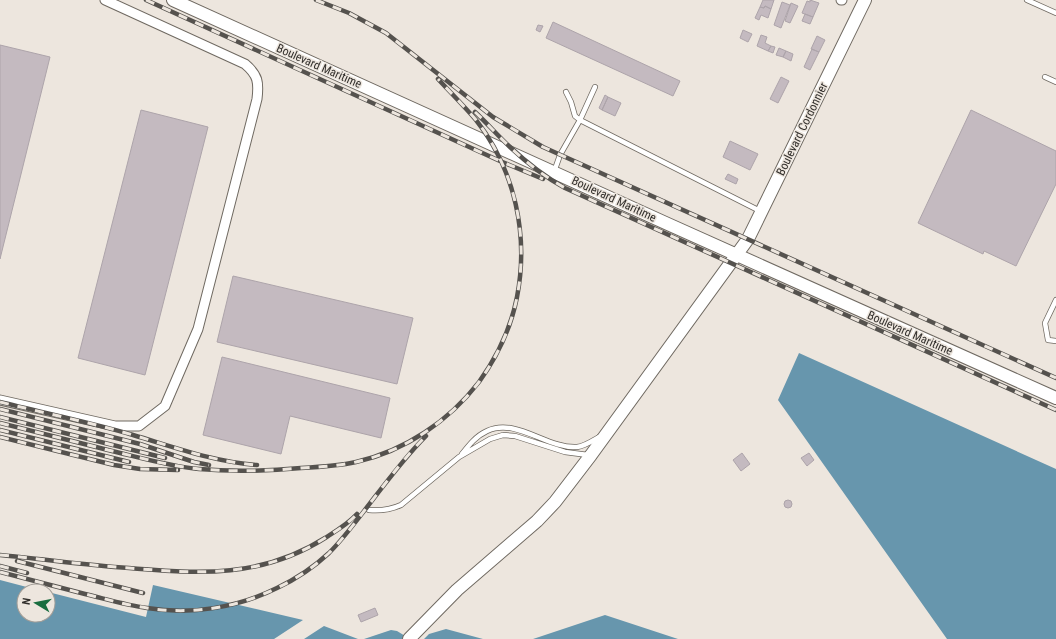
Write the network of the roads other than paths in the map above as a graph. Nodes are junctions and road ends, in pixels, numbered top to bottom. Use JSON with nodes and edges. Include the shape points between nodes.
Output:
{"nodes":[{"id":1,"x":105,"y":0,"type":"edge"},
{"id":2,"x":173,"y":0,"type":"edge"},
{"id":3,"x":865,"y":0,"type":"edge"},
{"id":4,"x":1027,"y":0,"type":"edge"},
{"id":5,"x":1056,"y":13,"type":"edge"},
{"id":6,"x":1045,"y":77,"type":"dead end"},
{"id":7,"x":1056,"y":82,"type":"edge"},
{"id":8,"x":595,"y":87,"type":"dead end"},
{"id":9,"x":566,"y":92,"type":"dead end"},
{"id":10,"x":580,"y":120,"type":"junction"},
{"id":11,"x":554,"y":172,"type":"junction"},
{"id":12,"x":762,"y":211,"type":"junction"},
{"id":13,"x":736,"y":255,"type":"junction"},
{"id":14,"x":1056,"y":300,"type":"edge"},
{"id":15,"x":1056,"y":341,"type":"edge"},
{"id":16,"x":1056,"y":398,"type":"edge"},
{"id":17,"x":0,"y":400,"type":"edge"},
{"id":18,"x":622,"y":413,"type":"junction"},
{"id":19,"x":591,"y":455,"type":"junction"},
{"id":20,"x":459,"y":457,"type":"junction"},
{"id":21,"x":369,"y":510,"type":"dead end"},
{"id":22,"x":409,"y":639,"type":"edge"}],
"edges":[{"from":1,"to":17,"type":"street","via":[[244,64],[257,78],[257,99],[198,329],[165,406],[139,426],[115,426]]},
{"from":2,"to":11,"type":"street","name":"Boulevard Maritime"},
{"from":3,"to":12,"type":"street","name":"Boulevard Cordonnier"},
{"from":4,"to":5,"type":"lane"},
{"from":6,"to":7,"type":"lane"},
{"from":8,"to":10,"type":"lane"},
{"from":9,"to":10,"type":"lane","via":[[575,116]]},
{"from":10,"to":11,"type":"lane","via":[[560,155]]},
{"from":10,"to":12,"type":"lane"},
{"from":11,"to":13,"type":"street","name":"Boulevard Maritime"},
{"from":12,"to":13,"type":"street","name":"Boulevard Cordonnier","via":[[748,239]]},
{"from":13,"to":16,"type":"street","name":"Boulevard Maritime"},
{"from":13,"to":18,"type":"street","name":"Boulevard Cordonnier"},
{"from":14,"to":15,"type":"lane","via":[[1045,323],[1048,340]]},
{"from":18,"to":19,"type":"street","name":"Boulevard Cordonnier"},
{"from":18,"to":20,"type":"lane","via":[[610,422],[599,437],[578,447],[566,446],[500,427],[487,431],[474,440]]},
{"from":19,"to":20,"type":"lane","via":[[564,452],[515,436],[503,435],[490,439]]},
{"from":19,"to":22,"type":"street","name":"Boulevard Cordonnier","via":[[538,521],[457,590]]},
{"from":20,"to":21,"type":"lane","via":[[401,505],[391,510]]}]}
